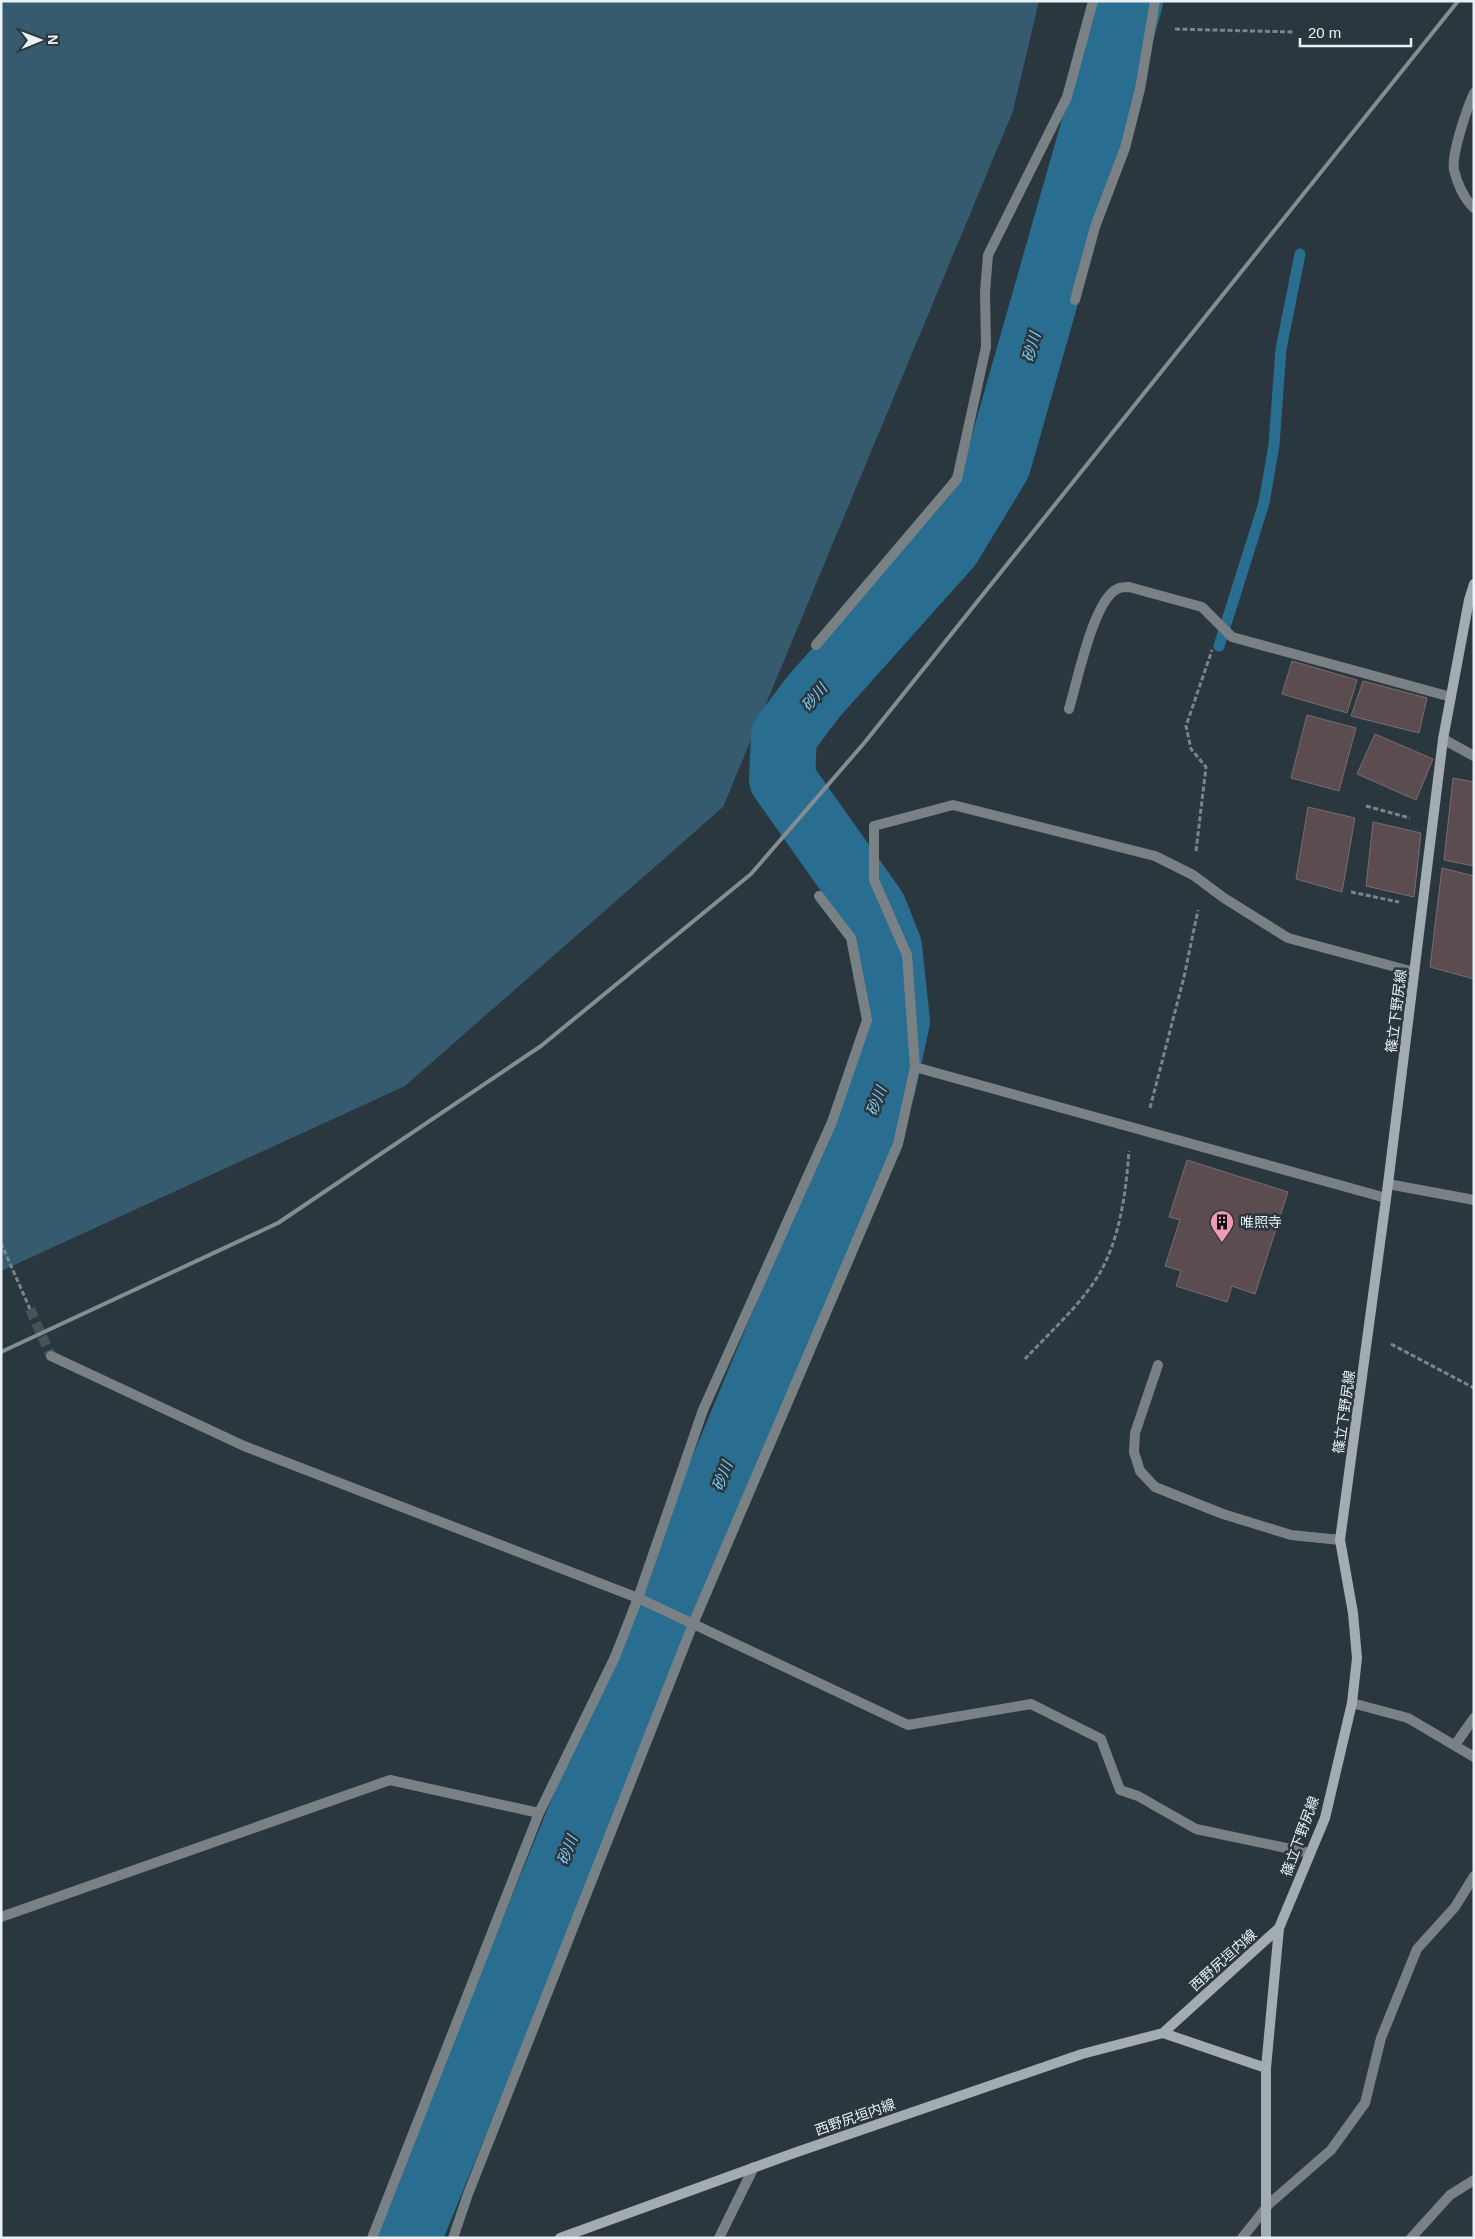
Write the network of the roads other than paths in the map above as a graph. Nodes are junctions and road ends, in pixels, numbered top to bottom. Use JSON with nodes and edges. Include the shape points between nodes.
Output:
{"nodes":[{"id":1,"x":1093,"y":1,"type":"edge"},
{"id":2,"x":1155,"y":1,"type":"edge"},
{"id":3,"x":1474,"y":93,"type":"edge"},
{"id":4,"x":1474,"y":208,"type":"edge"},
{"id":5,"x":1074,"y":300,"type":"dead end"},
{"id":6,"x":1474,"y":584,"type":"edge"},
{"id":7,"x":816,"y":645,"type":"dead end"},
{"id":8,"x":1451,"y":697,"type":"junction"},
{"id":9,"x":1069,"y":709,"type":"dead end"},
{"id":10,"x":1443,"y":739,"type":"junction"},
{"id":11,"x":1474,"y":756,"type":"edge"},
{"id":12,"x":819,"y":896,"type":"dead end"},
{"id":13,"x":1414,"y":972,"type":"junction"},
{"id":14,"x":915,"y":1067,"type":"junction"},
{"id":15,"x":1388,"y":1184,"type":"junction"},
{"id":16,"x":1386,"y":1198,"type":"junction"},
{"id":17,"x":1474,"y":1200,"type":"edge"},
{"id":18,"x":51,"y":1356,"type":"tunnel mouth"},
{"id":19,"x":1158,"y":1365,"type":"dead end"},
{"id":20,"x":1340,"y":1540,"type":"junction"},
{"id":21,"x":638,"y":1598,"type":"junction"},
{"id":22,"x":693,"y":1624,"type":"junction"},
{"id":23,"x":1352,"y":1703,"type":"junction"},
{"id":24,"x":1474,"y":1718,"type":"edge"},
{"id":25,"x":1456,"y":1746,"type":"junction"},
{"id":26,"x":1474,"y":1757,"type":"edge"},
{"id":27,"x":539,"y":1813,"type":"junction"},
{"id":28,"x":1310,"y":1853,"type":"junction"},
{"id":29,"x":1474,"y":1876,"type":"edge"},
{"id":30,"x":1,"y":1918,"type":"edge"},
{"id":31,"x":1279,"y":1928,"type":"junction"},
{"id":32,"x":1163,"y":2033,"type":"junction"},
{"id":33,"x":1266,"y":2068,"type":"junction"},
{"id":34,"x":754,"y":2167,"type":"junction"},
{"id":35,"x":1474,"y":2180,"type":"edge"},
{"id":36,"x":1265,"y":2212,"type":"junction"},
{"id":37,"x":372,"y":2238,"type":"edge"},
{"id":38,"x":453,"y":2238,"type":"edge"},
{"id":39,"x":560,"y":2238,"type":"edge"},
{"id":40,"x":719,"y":2238,"type":"edge"},
{"id":41,"x":1242,"y":2238,"type":"edge"},
{"id":42,"x":1266,"y":2238,"type":"edge"},
{"id":43,"x":1411,"y":2238,"type":"edge"}],
"edges":[{"from":1,"to":7,"type":"street","via":[[1067,97],[988,255],[986,346],[957,479]]},
{"from":2,"to":5,"type":"street","via":[[1140,89],[1125,148],[1095,226]]},
{"from":3,"to":4,"type":"street","via":[[1464,115],[1454,168],[1466,200]]},
{"from":6,"to":8,"type":"main road","name":"篠立下野尻線"},
{"from":8,"to":9,"type":"street","via":[[1232,637],[1202,607],[1129,587],[1118,588],[1105,602],[1092,627]]},
{"from":8,"to":10,"type":"main road","name":"篠立下野尻線"},
{"from":10,"to":11,"type":"street"},
{"from":10,"to":13,"type":"main road","name":"篠立下野尻線"},
{"from":12,"to":21,"type":"street","via":[[851,938],[867,1020],[832,1122],[702,1410]]},
{"from":13,"to":14,"type":"street","via":[[1288,938],[1193,875],[1155,856],[953,805],[874,826],[874,880],[907,955]]},
{"from":13,"to":15,"type":"main road","name":"篠立下野尻線"},
{"from":14,"to":16,"type":"street"},
{"from":14,"to":22,"type":"street","via":[[898,1144]]},
{"from":15,"to":16,"type":"main road","name":"篠立下野尻線"},
{"from":15,"to":17,"type":"street"},
{"from":16,"to":20,"type":"main road","name":"篠立下野尻線"},
{"from":18,"to":21,"type":"street","via":[[244,1446]]},
{"from":19,"to":20,"type":"street","via":[[1135,1433],[1134,1452],[1140,1472],[1155,1487],[1223,1514],[1292,1535]]},
{"from":20,"to":23,"type":"main road","name":"篠立下野尻線","via":[[1353,1612],[1357,1658]]},
{"from":21,"to":22,"type":"street"},
{"from":21,"to":27,"type":"street","via":[[615,1657]]},
{"from":22,"to":28,"type":"street","via":[[908,1725],[1032,1704],[1102,1738],[1120,1790],[1138,1796],[1196,1829]]},
{"from":22,"to":38,"type":"street"},
{"from":23,"to":25,"type":"street","via":[[1408,1718]]},
{"from":23,"to":28,"type":"main road","name":"篠立下野尻線","via":[[1325,1818]]},
{"from":24,"to":25,"type":"street"},
{"from":25,"to":26,"type":"street"},
{"from":27,"to":30,"type":"street","via":[[390,1780]]},
{"from":27,"to":37,"type":"street"},
{"from":28,"to":31,"type":"main road","name":"篠立下野尻線"},
{"from":29,"to":36,"type":"street","via":[[1455,1907],[1417,1949],[1381,2038],[1365,2103],[1331,2150],[1269,2204]]},
{"from":31,"to":32,"type":"main road","name":"西野尻垣内線"},
{"from":31,"to":33,"type":"main road","name":"篠立下野尻線"},
{"from":32,"to":33,"type":"main road"},
{"from":32,"to":34,"type":"main road","name":"西野尻垣内線","via":[[1082,2054]]},
{"from":33,"to":36,"type":"main road","name":"篠立下野尻線"},
{"from":34,"to":39,"type":"main road","name":"西野尻垣内線"},
{"from":34,"to":40,"type":"street"},
{"from":35,"to":43,"type":"street","via":[[1450,2195]]},
{"from":36,"to":41,"type":"street"},
{"from":36,"to":42,"type":"main road","name":"篠立下野尻線"}]}
